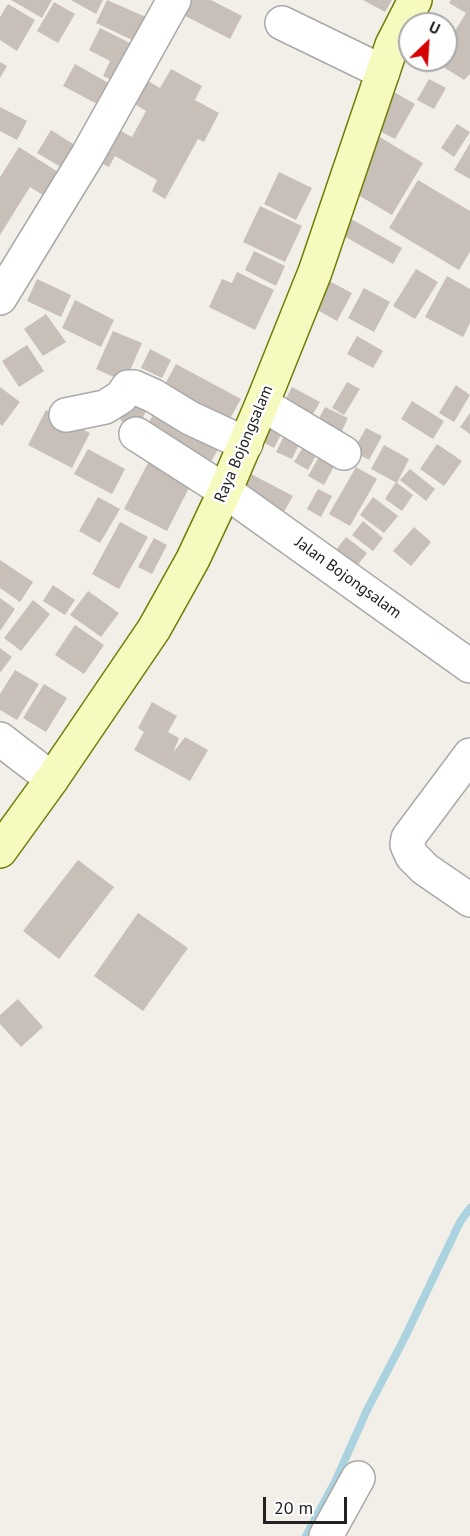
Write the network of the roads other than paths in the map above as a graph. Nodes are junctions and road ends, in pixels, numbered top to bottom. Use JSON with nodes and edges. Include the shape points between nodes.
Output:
{"nodes":[{"id":1,"x":174,"y":0,"type":"edge"},
{"id":2,"x":415,"y":0,"type":"edge"},
{"id":3,"x":282,"y":23,"type":"dead end"},
{"id":4,"x":383,"y":72,"type":"junction"},
{"id":5,"x":0,"y":298,"type":"edge"},
{"id":6,"x":262,"y":404,"type":"junction"},
{"id":7,"x":66,"y":415,"type":"dead end"},
{"id":8,"x":136,"y":434,"type":"dead end"},
{"id":9,"x":246,"y":444,"type":"junction"},
{"id":10,"x":344,"y":453,"type":"dead end"},
{"id":11,"x":225,"y":491,"type":"junction"},
{"id":12,"x":470,"y":666,"type":"edge"},
{"id":13,"x":0,"y":739,"type":"edge"},
{"id":14,"x":470,"y":755,"type":"edge"},
{"id":15,"x":52,"y":779,"type":"junction"},
{"id":16,"x":0,"y":851,"type":"edge"},
{"id":17,"x":470,"y":900,"type":"edge"},
{"id":18,"x":358,"y":1478,"type":"dead end"},
{"id":19,"x":326,"y":1536,"type":"edge"}],
"edges":[{"from":1,"to":5,"type":"street","via":[[87,156]]},
{"from":2,"to":4,"type":"main road","name":"Raya Bojongsalam"},
{"from":3,"to":4,"type":"street"},
{"from":4,"to":6,"type":"main road","name":"Raya Bojongsalam","via":[[315,272]]},
{"from":6,"to":9,"type":"main road","name":"Raya Bojongsalam"},
{"from":6,"to":10,"type":"street"},
{"from":7,"to":9,"type":"street","via":[[105,407],[122,397],[128,387],[134,387]]},
{"from":8,"to":11,"type":"street","name":"Jalan Bojongsalam"},
{"from":9,"to":11,"type":"main road","name":"Raya Bojongsalam"},
{"from":11,"to":12,"type":"street","name":"Jalan Bojongsalam"},
{"from":11,"to":15,"type":"main road","name":"Raya Bojongsalam","via":[[154,629]]},
{"from":13,"to":15,"type":"street"},
{"from":14,"to":17,"type":"street","via":[[408,838],[407,845],[424,869]]},
{"from":15,"to":16,"type":"main road","name":"Raya Bojongsalam"},
{"from":18,"to":19,"type":"street"}]}
